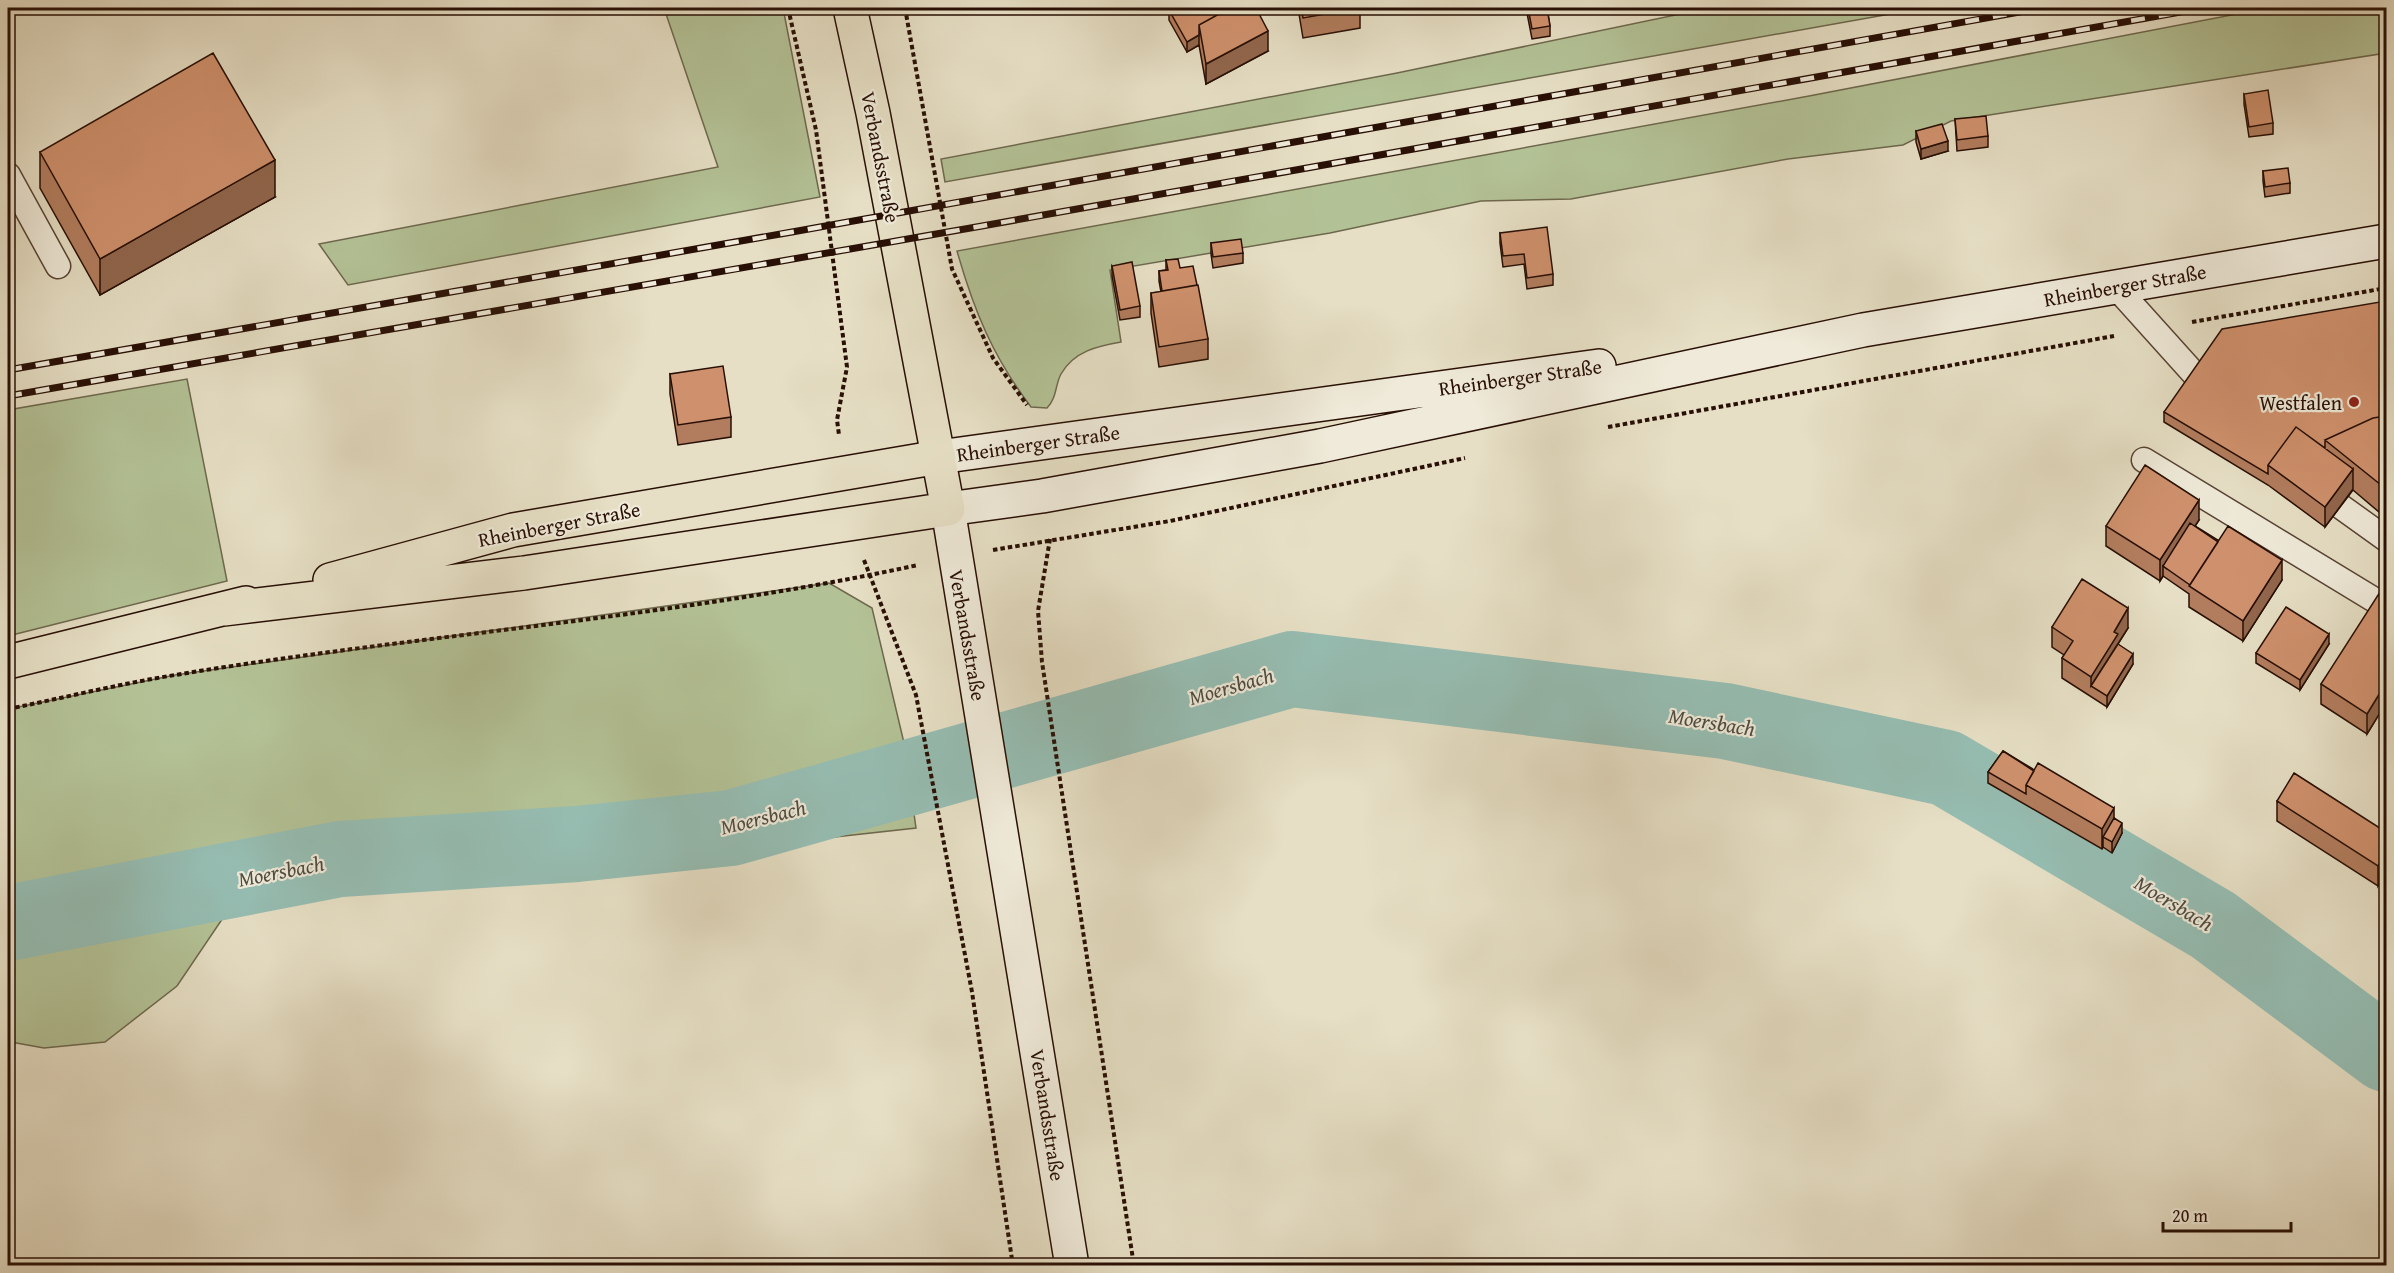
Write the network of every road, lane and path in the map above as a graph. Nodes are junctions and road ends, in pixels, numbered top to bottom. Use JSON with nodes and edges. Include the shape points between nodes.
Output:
{"nodes":[{"id":1,"x":788,"y":8,"type":"edge"},
{"id":2,"x":850,"y":8,"type":"edge"},
{"id":3,"x":905,"y":8,"type":"edge"},
{"id":4,"x":8,"y":175,"type":"edge"},
{"id":5,"x":2386,"y":241,"type":"edge"},
{"id":6,"x":58,"y":266,"type":"dead end"},
{"id":7,"x":2115,"y":286,"type":"junction"},
{"id":8,"x":2386,"y":288,"type":"edge"},
{"id":9,"x":2153,"y":329,"type":"junction"},
{"id":10,"x":1863,"y":330,"type":"junction"},
{"id":11,"x":2228,"y":406,"type":"edge"},
{"id":12,"x":1598,"y":430,"type":"dead end"},
{"id":13,"x":1033,"y":442,"type":"junction"},
{"id":14,"x":939,"y":457,"type":"junction"},
{"id":15,"x":1471,"y":457,"type":"dead end"},
{"id":16,"x":2145,"y":460,"type":"dead end"},
{"id":17,"x":844,"y":472,"type":"junction"},
{"id":18,"x":1042,"y":496,"type":"junction"},
{"id":19,"x":2340,"y":507,"type":"edge"},
{"id":20,"x":948,"y":509,"type":"junction"},
{"id":21,"x":854,"y":522,"type":"junction"},
{"id":22,"x":2386,"y":538,"type":"edge"},
{"id":23,"x":1050,"y":539,"type":"junction"},
{"id":24,"x":868,"y":576,"type":"junction"},
{"id":25,"x":2386,"y":607,"type":"edge"},
{"id":26,"x":224,"y":609,"type":"junction"},
{"id":27,"x":8,"y":662,"type":"edge"},
{"id":28,"x":8,"y":709,"type":"edge"},
{"id":29,"x":1013,"y":1266,"type":"edge"},
{"id":30,"x":1072,"y":1266,"type":"edge"},
{"id":31,"x":1134,"y":1266,"type":"edge"}],
"edges":[{"from":1,"to":17,"type":"path","via":[[816,130],[847,367],[837,420]]},
{"from":2,"to":14,"type":"main road","name":"Verbandsstraße"},
{"from":3,"to":13,"type":"path","via":[[952,269],[993,358],[1027,404]]},
{"from":4,"to":6,"type":"lane"},
{"from":5,"to":7,"type":"main road","name":"Rheinberger Straße"},
{"from":7,"to":9,"type":"lane"},
{"from":7,"to":10,"type":"main road","name":"Rheinberger Straße"},
{"from":8,"to":9,"type":"path"},
{"from":9,"to":11,"type":"lane","via":[[2204,372]]},
{"from":9,"to":12,"type":"path"},
{"from":10,"to":13,"type":"main road","name":"Rheinberger Straße"},
{"from":10,"to":18,"type":"main road","name":"Rheinberger Straße","via":[[1320,446]]},
{"from":13,"to":14,"type":"main road","name":"Rheinberger Straße"},
{"from":14,"to":17,"type":"main road","name":"Rheinberger Straße"},
{"from":14,"to":20,"type":"main road","name":"Verbandsstraße"},
{"from":15,"to":23,"type":"path","via":[[1170,521]]},
{"from":16,"to":25,"type":"lane"},
{"from":17,"to":26,"type":"main road","name":"Rheinberger Straße","via":[[513,530]]},
{"from":18,"to":20,"type":"main road","name":"Rheinberger Straße"},
{"from":18,"to":23,"type":"path"},
{"from":19,"to":22,"type":"lane"},
{"from":20,"to":21,"type":"main road","name":"Rheinberger Straße"},
{"from":20,"to":30,"type":"main road","name":"Verbandsstraße"},
{"from":21,"to":24,"type":"path"},
{"from":21,"to":26,"type":"main road","name":"Rheinberger Straße","via":[[524,573]]},
{"from":23,"to":31,"type":"path","via":[[1038,611]]},
{"from":24,"to":28,"type":"path","via":[[585,620],[175,675]]},
{"from":24,"to":29,"type":"path","via":[[916,695],[972,992]]},
{"from":26,"to":27,"type":"main road","name":"Rheinberger Straße"}]}
